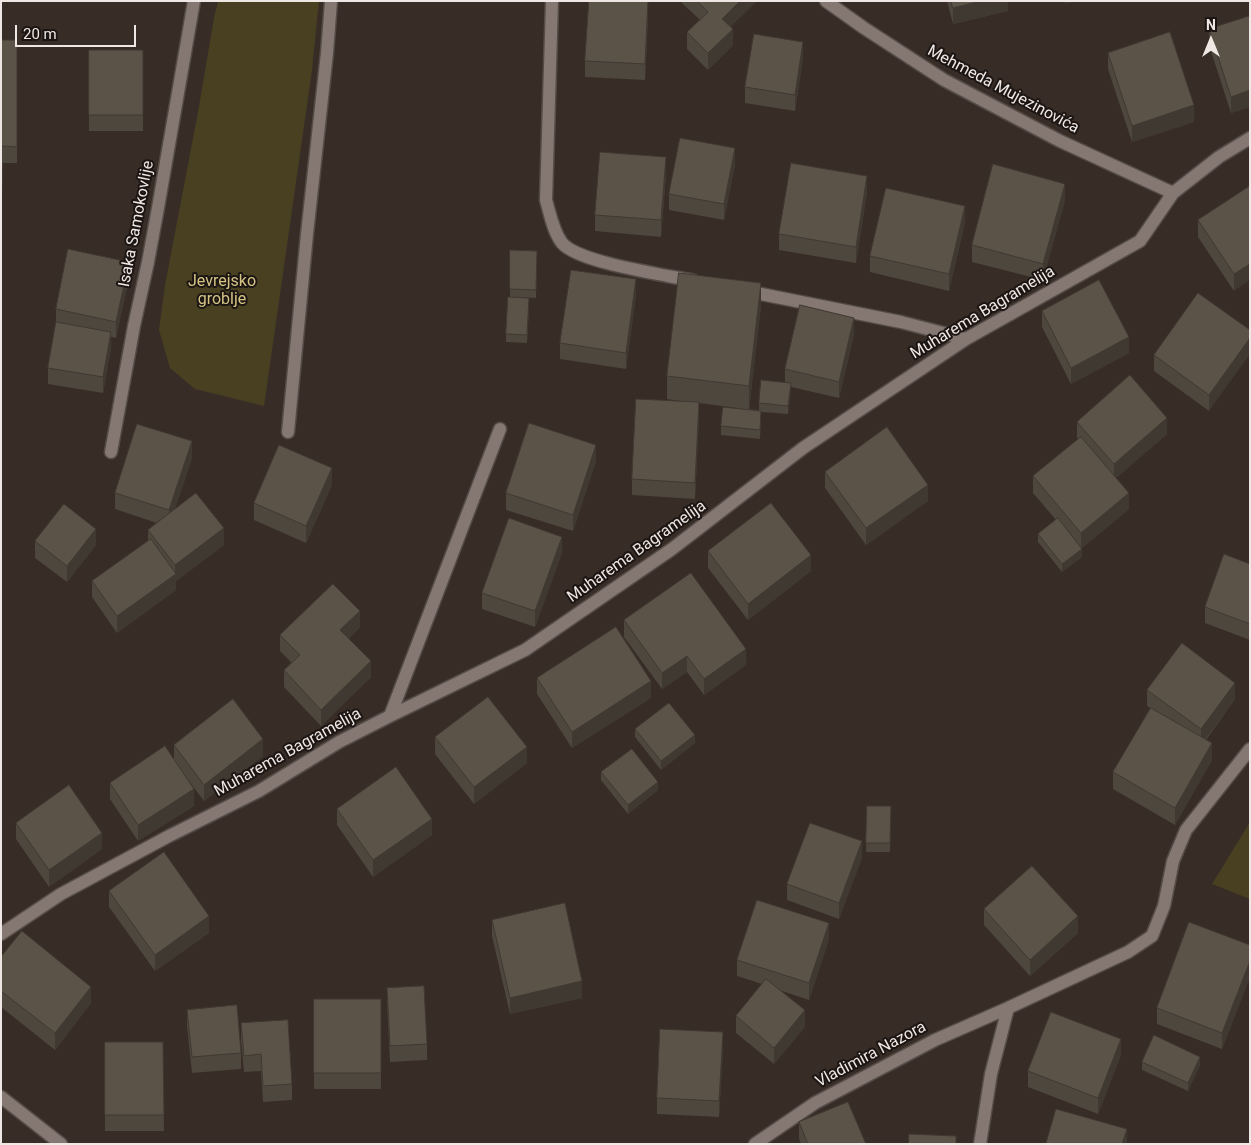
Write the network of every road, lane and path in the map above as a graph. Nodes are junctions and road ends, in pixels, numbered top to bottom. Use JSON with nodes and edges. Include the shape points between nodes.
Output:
{"nodes":[{"id":1,"x":194,"y":1,"type":"edge"},
{"id":2,"x":331,"y":1,"type":"edge"},
{"id":3,"x":552,"y":1,"type":"edge"},
{"id":4,"x":826,"y":1,"type":"edge"},
{"id":5,"x":1250,"y":138,"type":"edge"},
{"id":6,"x":1173,"y":193,"type":"junction"},
{"id":7,"x":709,"y":283,"type":"edge"},
{"id":8,"x":738,"y":289,"type":"edge"},
{"id":9,"x":966,"y":339,"type":"junction"},
{"id":10,"x":500,"y":429,"type":"dead end"},
{"id":11,"x":288,"y":432,"type":"dead end"},
{"id":12,"x":111,"y":452,"type":"dead end"},
{"id":13,"x":390,"y":716,"type":"junction"},
{"id":14,"x":1250,"y":749,"type":"edge"},
{"id":15,"x":1,"y":934,"type":"edge"},
{"id":16,"x":1008,"y":1008,"type":"junction"},
{"id":17,"x":1,"y":1097,"type":"edge"},
{"id":18,"x":61,"y":1144,"type":"edge"},
{"id":19,"x":755,"y":1144,"type":"edge"},
{"id":20,"x":980,"y":1144,"type":"edge"}],
"edges":[{"from":1,"to":12,"type":"street","name":"Isaka Samokovlije"},
{"from":2,"to":11,"type":"street"},
{"from":3,"to":7,"type":"street","via":[[546,200],[553,226],[563,243],[577,254]]},
{"from":4,"to":6,"type":"street","name":"Mehmeda Mujezinovića","via":[[944,80],[1060,141]]},
{"from":5,"to":6,"type":"street","name":"Muharema Bagramelija","via":[[1219,157]]},
{"from":6,"to":9,"type":"street","name":"Muharema Bagramelija","via":[[1140,241]]},
{"from":8,"to":9,"type":"street"},
{"from":9,"to":13,"type":"street","name":"Muharema Bagramelija","via":[[803,448],[672,550],[525,650]]},
{"from":10,"to":13,"type":"street"},
{"from":13,"to":15,"type":"street","name":"Muharema Bagramelija","via":[[339,742],[259,791],[61,894]]},
{"from":14,"to":16,"type":"street","name":"Vladimira Nazora","via":[[1186,830],[1173,861],[1164,906],[1152,936],[1128,952]]},
{"from":16,"to":19,"type":"street","name":"Vladimira Nazora","via":[[935,1040],[815,1103]]},
{"from":16,"to":20,"type":"street","via":[[990,1074]]},
{"from":17,"to":18,"type":"street"}]}
